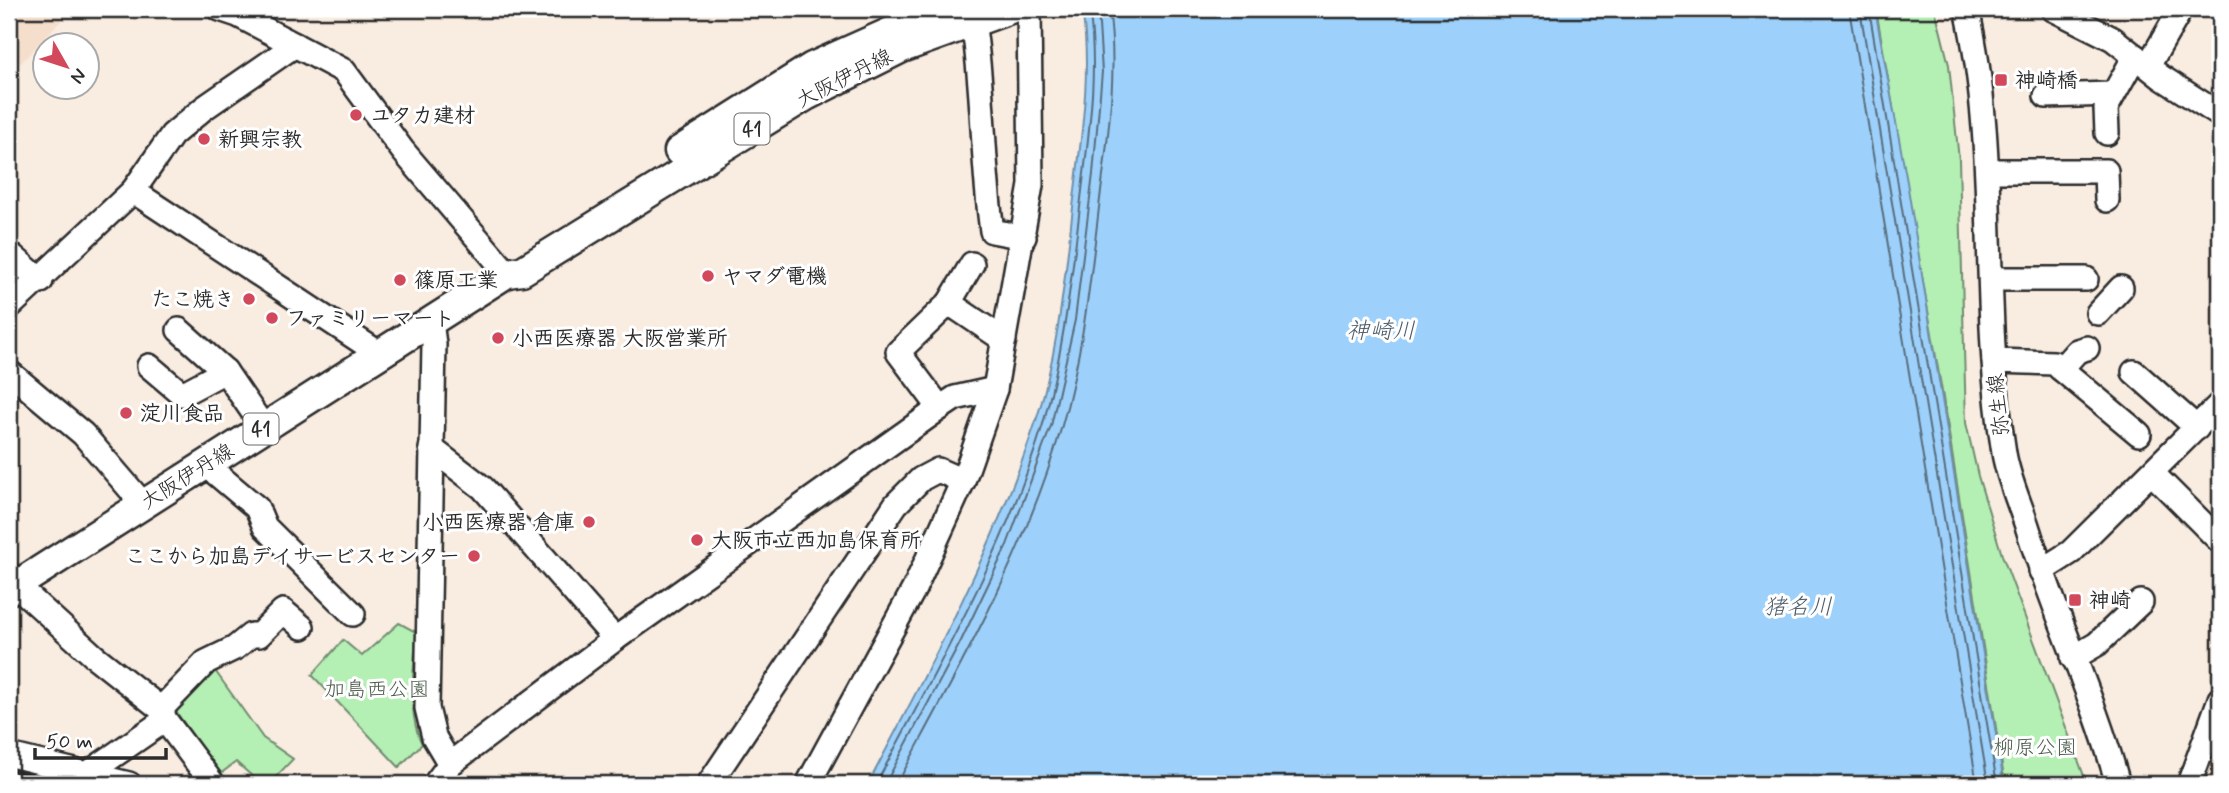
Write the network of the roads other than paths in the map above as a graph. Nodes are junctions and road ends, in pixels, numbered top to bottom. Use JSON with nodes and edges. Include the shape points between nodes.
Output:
{"nodes":[{"id":1,"x":220,"y":9,"type":"edge"},
{"id":2,"x":1010,"y":9,"type":"edge"},
{"id":3,"x":1029,"y":9,"type":"edge"},
{"id":4,"x":1967,"y":9,"type":"edge"},
{"id":5,"x":2181,"y":9,"type":"edge"},
{"id":6,"x":2059,"y":10,"type":"edge"},
{"id":7,"x":963,"y":15,"type":"edge"},
{"id":8,"x":295,"y":45,"type":"junction"},
{"id":9,"x":2141,"y":61,"type":"junction"},
{"id":10,"x":2112,"y":94,"type":"junction"},
{"id":11,"x":2046,"y":96,"type":"dead end"},
{"id":12,"x":2220,"y":115,"type":"edge"},
{"id":13,"x":2107,"y":133,"type":"dead end"},
{"id":14,"x":1988,"y":171,"type":"junction"},
{"id":15,"x":133,"y":191,"type":"junction"},
{"id":16,"x":2107,"y":201,"type":"dead end"},
{"id":17,"x":1024,"y":237,"type":"junction"},
{"id":18,"x":9,"y":253,"type":"edge"},
{"id":19,"x":960,"y":272,"type":"dead end"},
{"id":20,"x":507,"y":274,"type":"junction"},
{"id":21,"x":1992,"y":279,"type":"junction"},
{"id":22,"x":2087,"y":279,"type":"dead end"},
{"id":23,"x":41,"y":281,"type":"junction"},
{"id":24,"x":2121,"y":288,"type":"dead end"},
{"id":25,"x":949,"y":303,"type":"junction"},
{"id":26,"x":9,"y":307,"type":"edge"},
{"id":27,"x":2098,"y":313,"type":"dead end"},
{"id":28,"x":431,"y":322,"type":"junction"},
{"id":29,"x":179,"y":330,"type":"dead end"},
{"id":30,"x":1004,"y":340,"type":"junction"},
{"id":31,"x":2087,"y":348,"type":"dead end"},
{"id":32,"x":380,"y":354,"type":"junction"},
{"id":33,"x":1994,"y":361,"type":"junction"},
{"id":34,"x":149,"y":366,"type":"dead end"},
{"id":35,"x":2061,"y":369,"type":"junction"},
{"id":36,"x":225,"y":371,"type":"junction"},
{"id":37,"x":9,"y":372,"type":"edge"},
{"id":38,"x":2134,"y":372,"type":"dead end"},
{"id":39,"x":995,"y":389,"type":"junction"},
{"id":40,"x":940,"y":408,"type":"junction"},
{"id":41,"x":2210,"y":422,"type":"edge"},
{"id":42,"x":264,"y":428,"type":"junction"},
{"id":43,"x":2139,"y":433,"type":"dead end"},
{"id":44,"x":431,"y":448,"type":"junction"},
{"id":45,"x":206,"y":465,"type":"junction"},
{"id":46,"x":2152,"y":473,"type":"junction"},
{"id":47,"x":963,"y":481,"type":"junction"},
{"id":48,"x":143,"y":504,"type":"junction"},
{"id":49,"x":2220,"y":541,"type":"edge"},
{"id":50,"x":2041,"y":571,"type":"junction"},
{"id":51,"x":11,"y":583,"type":"edge"},
{"id":52,"x":2140,"y":602,"type":"dead end"},
{"id":53,"x":353,"y":614,"type":"dead end"},
{"id":54,"x":302,"y":627,"type":"dead end"},
{"id":55,"x":615,"y":639,"type":"junction"},
{"id":56,"x":2073,"y":658,"type":"junction"},
{"id":57,"x":2220,"y":699,"type":"edge"},
{"id":58,"x":163,"y":715,"type":"junction"},
{"id":59,"x":9,"y":755,"type":"edge"},
{"id":60,"x":450,"y":764,"type":"junction"},
{"id":61,"x":87,"y":774,"type":"junction"},
{"id":62,"x":129,"y":784,"type":"edge"},
{"id":63,"x":213,"y":784,"type":"edge"},
{"id":64,"x":435,"y":784,"type":"edge"},
{"id":65,"x":709,"y":784,"type":"edge"},
{"id":66,"x":808,"y":784,"type":"edge"},
{"id":67,"x":2118,"y":784,"type":"edge"},
{"id":68,"x":2189,"y":784,"type":"edge"}],
"edges":[{"from":1,"to":8,"type":"street"},
{"from":2,"to":7,"type":"main road","name":"大阪伊丹線","number":"41"},
{"from":3,"to":17,"type":"street","via":[[1031,185]]},
{"from":4,"to":14,"type":"street","name":"弥生線","via":[[1977,51]]},
{"from":5,"to":9,"type":"street"},
{"from":6,"to":9,"type":"street","via":[[2113,39]]},
{"from":7,"to":17,"type":"street","via":[[984,107],[983,164],[992,231]]},
{"from":7,"to":20,"type":"main road","name":"大阪伊丹線","number":"41","via":[[806,96],[522,271]]},
{"from":8,"to":15,"type":"street","via":[[173,135]]},
{"from":8,"to":20,"type":"street","via":[[344,71],[403,151]]},
{"from":9,"to":10,"type":"street"},
{"from":9,"to":12,"type":"street"},
{"from":10,"to":11,"type":"street"},
{"from":10,"to":13,"type":"street","via":[[2106,108]]},
{"from":14,"to":16,"type":"street","via":[[2106,171]]},
{"from":14,"to":21,"type":"street","name":"弥生線"},
{"from":15,"to":23,"type":"street"},
{"from":15,"to":32,"type":"street"},
{"from":17,"to":30,"type":"street"},
{"from":18,"to":23,"type":"street"},
{"from":19,"to":25,"type":"street"},
{"from":20,"to":28,"type":"main road","name":"大阪伊丹線","number":"41"},
{"from":21,"to":22,"type":"street"},
{"from":21,"to":33,"type":"street","name":"弥生線"},
{"from":23,"to":26,"type":"street"},
{"from":24,"to":27,"type":"street"},
{"from":25,"to":30,"type":"street"},
{"from":25,"to":40,"type":"street","via":[[898,352]]},
{"from":28,"to":32,"type":"main road","name":"大阪伊丹線","number":"41"},
{"from":28,"to":44,"type":"street"},
{"from":29,"to":36,"type":"street"},
{"from":30,"to":39,"type":"street"},
{"from":31,"to":35,"type":"street","via":[[2077,351]]},
{"from":32,"to":42,"type":"main road","name":"大阪伊丹線","number":"41"},
{"from":33,"to":35,"type":"street","via":[[2054,363]]},
{"from":33,"to":50,"type":"street","name":"弥生線","via":[[2004,457]]},
{"from":34,"to":36,"type":"street","via":[[182,394]]},
{"from":35,"to":43,"type":"street"},
{"from":36,"to":42,"type":"street"},
{"from":37,"to":48,"type":"street","via":[[83,434]]},
{"from":38,"to":41,"type":"street"},
{"from":39,"to":40,"type":"street","via":[[954,398]]},
{"from":39,"to":47,"type":"street"},
{"from":40,"to":55,"type":"street"},
{"from":41,"to":46,"type":"street"},
{"from":42,"to":45,"type":"main road","name":"大阪伊丹線","number":"41"},
{"from":44,"to":55,"type":"street","via":[[483,488]]},
{"from":44,"to":60,"type":"street","via":[[427,708],[434,737]]},
{"from":45,"to":48,"type":"main road","name":"大阪伊丹線","number":"41"},
{"from":45,"to":53,"type":"street","via":[[257,508],[265,527]]},
{"from":46,"to":49,"type":"street"},
{"from":46,"to":50,"type":"street","via":[[2071,552]]},
{"from":47,"to":65,"type":"street","via":[[938,470],[921,479],[896,504]]},
{"from":47,"to":66,"type":"street","via":[[914,589]]},
{"from":48,"to":51,"type":"main road","name":"大阪伊丹線","number":"41"},
{"from":50,"to":56,"type":"street","name":"弥生線"},
{"from":51,"to":58,"type":"street"},
{"from":52,"to":56,"type":"street","via":[[2097,644]]},
{"from":54,"to":58,"type":"street","via":[[283,611],[259,635],[251,635],[206,662]]},
{"from":55,"to":60,"type":"street"},
{"from":56,"to":67,"type":"street","name":"弥生線"},
{"from":57,"to":68,"type":"street"},
{"from":58,"to":61,"type":"street"},
{"from":58,"to":63,"type":"street"},
{"from":59,"to":61,"type":"street"},
{"from":60,"to":64,"type":"street"},
{"from":61,"to":62,"type":"street"}]}
